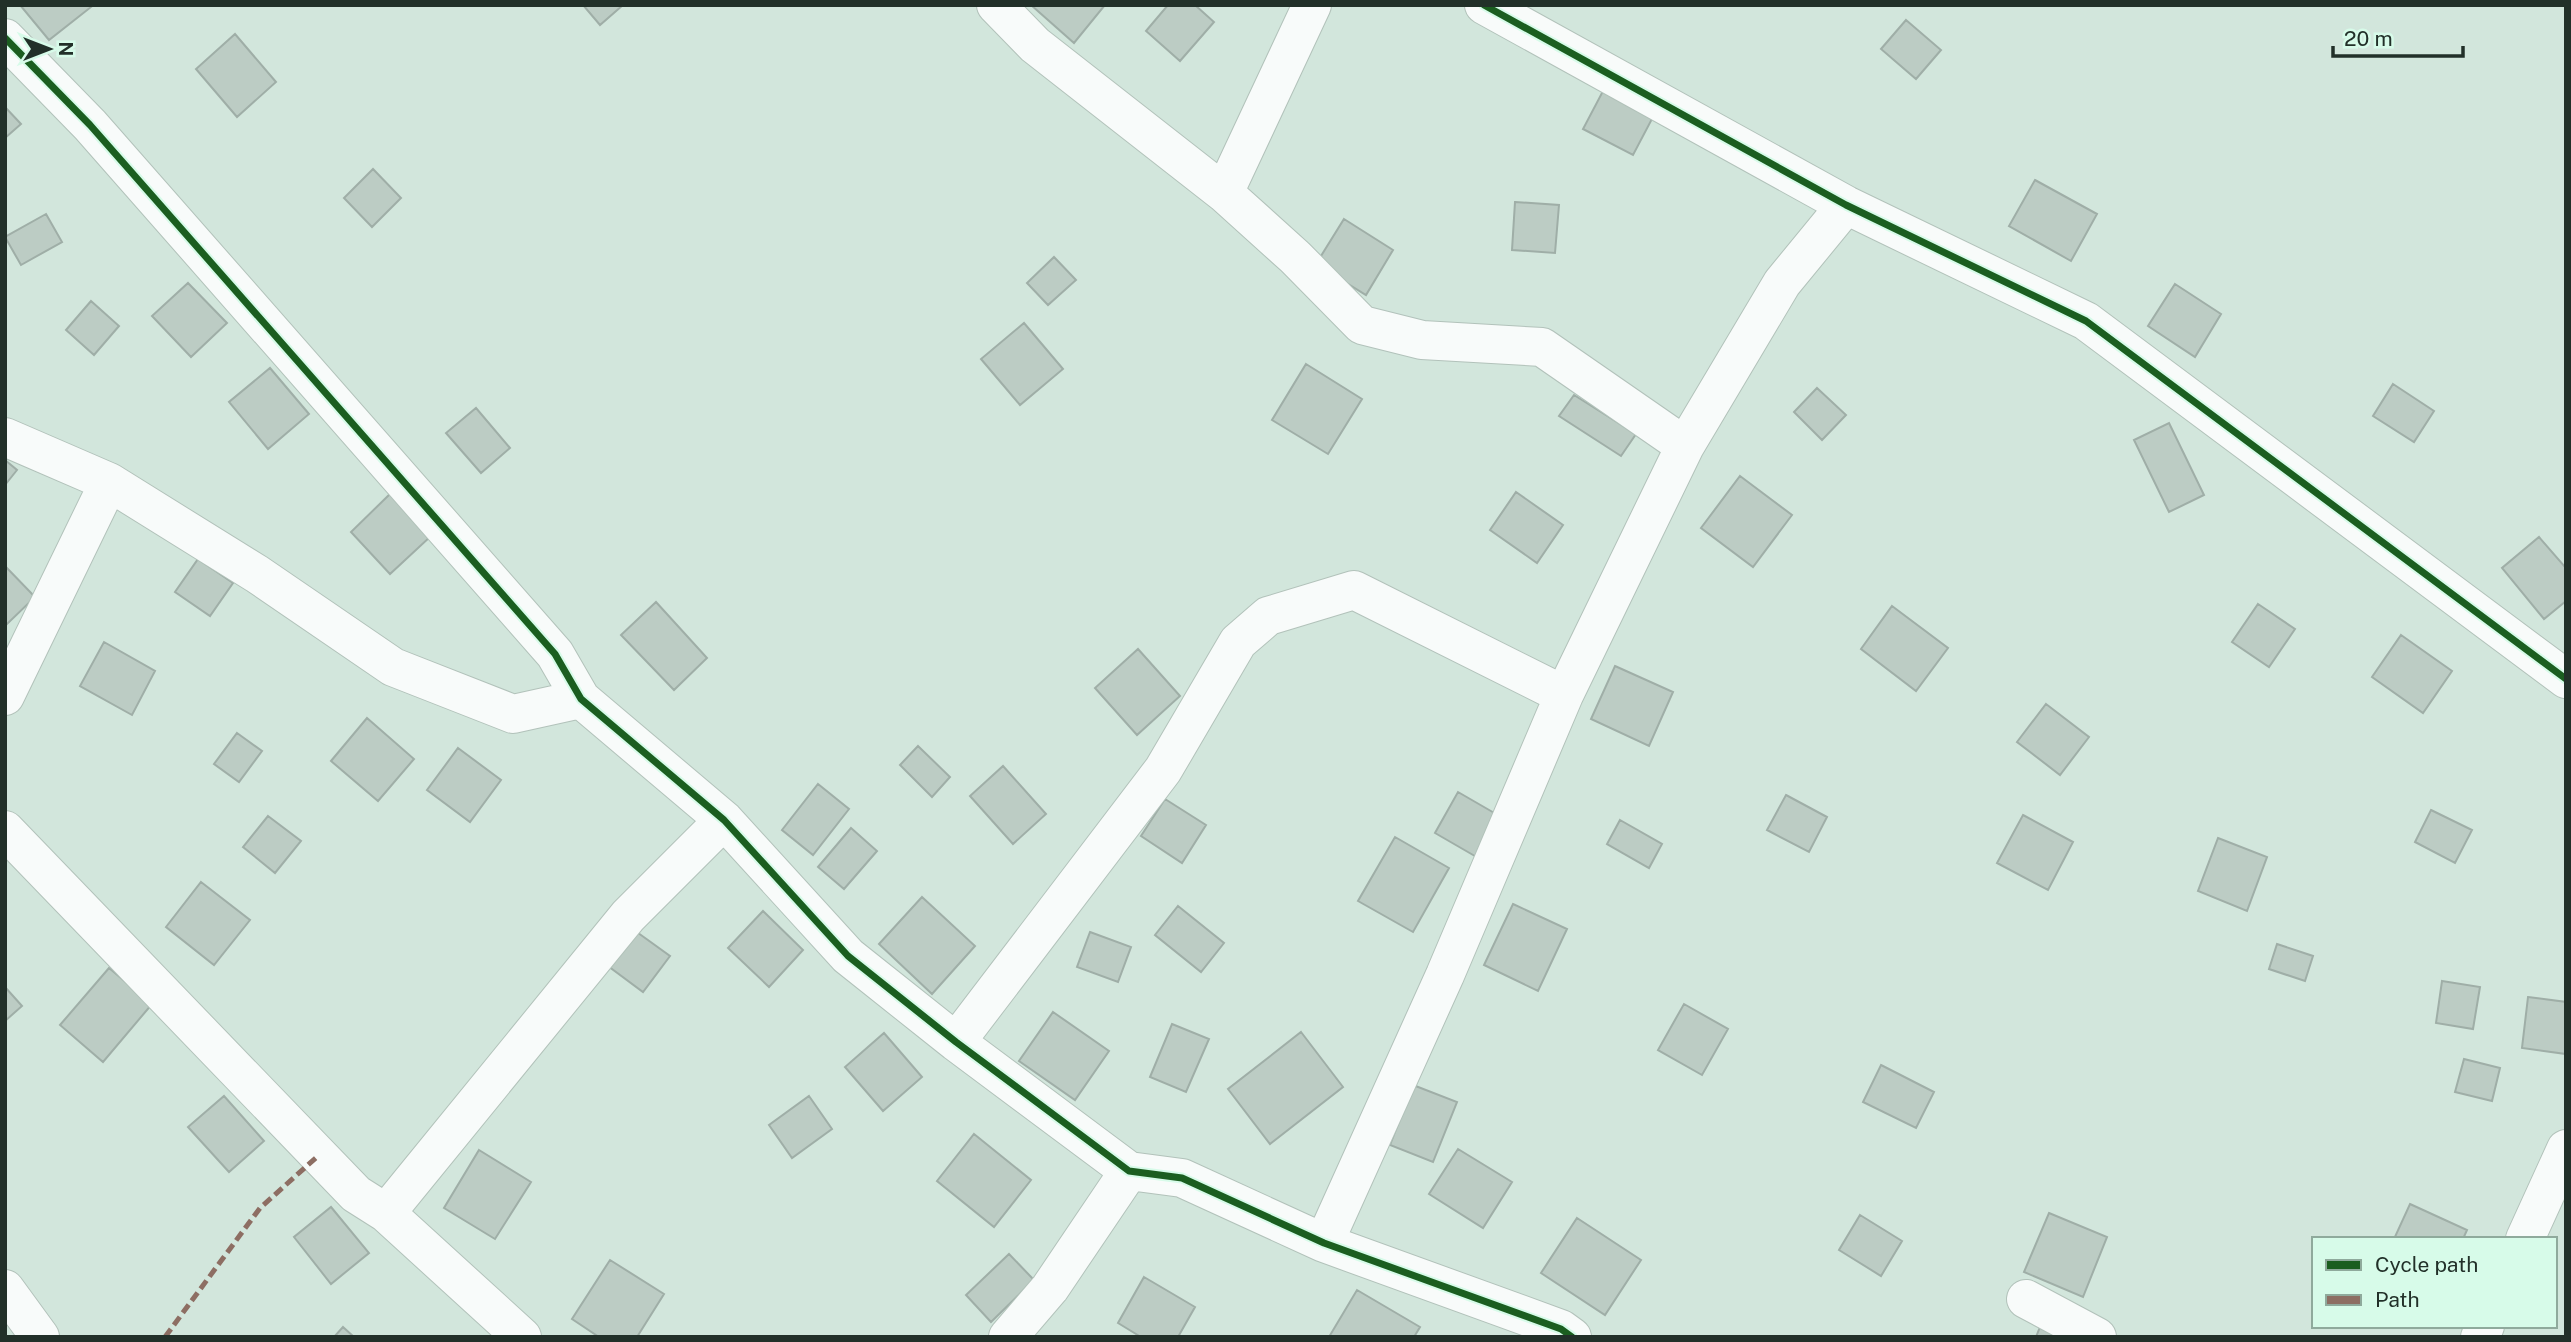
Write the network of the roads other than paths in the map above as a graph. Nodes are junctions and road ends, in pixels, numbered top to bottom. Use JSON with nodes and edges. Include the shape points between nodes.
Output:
{"nodes":[{"id":1,"x":996,"y":5,"type":"edge"},
{"id":2,"x":1312,"y":5,"type":"edge"},
{"id":3,"x":1484,"y":5,"type":"edge"},
{"id":4,"x":5,"y":38,"type":"edge"},
{"id":5,"x":1224,"y":193,"type":"junction"},
{"id":6,"x":1846,"y":205,"type":"junction"},
{"id":7,"x":5,"y":438,"type":"edge"},
{"id":8,"x":1685,"y":446,"type":"junction"},
{"id":9,"x":109,"y":482,"type":"junction"},
{"id":10,"x":2566,"y":678,"type":"edge"},
{"id":11,"x":1564,"y":695,"type":"junction"},
{"id":12,"x":5,"y":696,"type":"edge"},
{"id":13,"x":581,"y":699,"type":"junction"},
{"id":14,"x":724,"y":820,"type":"junction"},
{"id":15,"x":5,"y":830,"type":"edge"},
{"id":16,"x":956,"y":1042,"type":"junction"},
{"id":17,"x":2566,"y":1149,"type":"edge"},
{"id":18,"x":1129,"y":1171,"type":"junction"},
{"id":19,"x":386,"y":1213,"type":"junction"},
{"id":20,"x":2526,"y":1237,"type":"edge"},
{"id":21,"x":1324,"y":1243,"type":"junction"},
{"id":22,"x":5,"y":1289,"type":"edge"},
{"id":23,"x":2026,"y":1299,"type":"dead end"},
{"id":24,"x":40,"y":1337,"type":"edge"},
{"id":25,"x":523,"y":1337,"type":"edge"},
{"id":26,"x":1008,"y":1337,"type":"edge"},
{"id":27,"x":1572,"y":1337,"type":"edge"},
{"id":28,"x":2097,"y":1337,"type":"edge"}],
"edges":[{"from":1,"to":5,"type":"street","via":[[1035,45]]},
{"from":2,"to":5,"type":"street"},
{"from":3,"to":6,"type":"street"},
{"from":4,"to":13,"type":"street","via":[[90,125],[555,654]]},
{"from":5,"to":8,"type":"street","via":[[1362,325],[1422,340],[1542,347]]},
{"from":6,"to":8,"type":"street","via":[[1782,283]]},
{"from":6,"to":10,"type":"street","via":[[2086,321]]},
{"from":7,"to":9,"type":"street"},
{"from":8,"to":11,"type":"street"},
{"from":9,"to":12,"type":"street"},
{"from":9,"to":13,"type":"street","via":[[257,574],[393,667],[513,714]]},
{"from":11,"to":16,"type":"street","via":[[1354,590],[1268,616],[1238,642],[1163,771]]},
{"from":11,"to":21,"type":"street"},
{"from":13,"to":14,"type":"street"},
{"from":14,"to":16,"type":"street","via":[[848,956]]},
{"from":14,"to":19,"type":"street","via":[[628,916]]},
{"from":15,"to":19,"type":"street","via":[[356,1194]]},
{"from":16,"to":18,"type":"street"},
{"from":17,"to":20,"type":"street"},
{"from":18,"to":21,"type":"street","via":[[1182,1178]]},
{"from":18,"to":26,"type":"street","via":[[1050,1288]]},
{"from":19,"to":25,"type":"street"},
{"from":21,"to":27,"type":"street","via":[[1561,1329]]},
{"from":22,"to":24,"type":"street"},
{"from":23,"to":28,"type":"street"}]}
